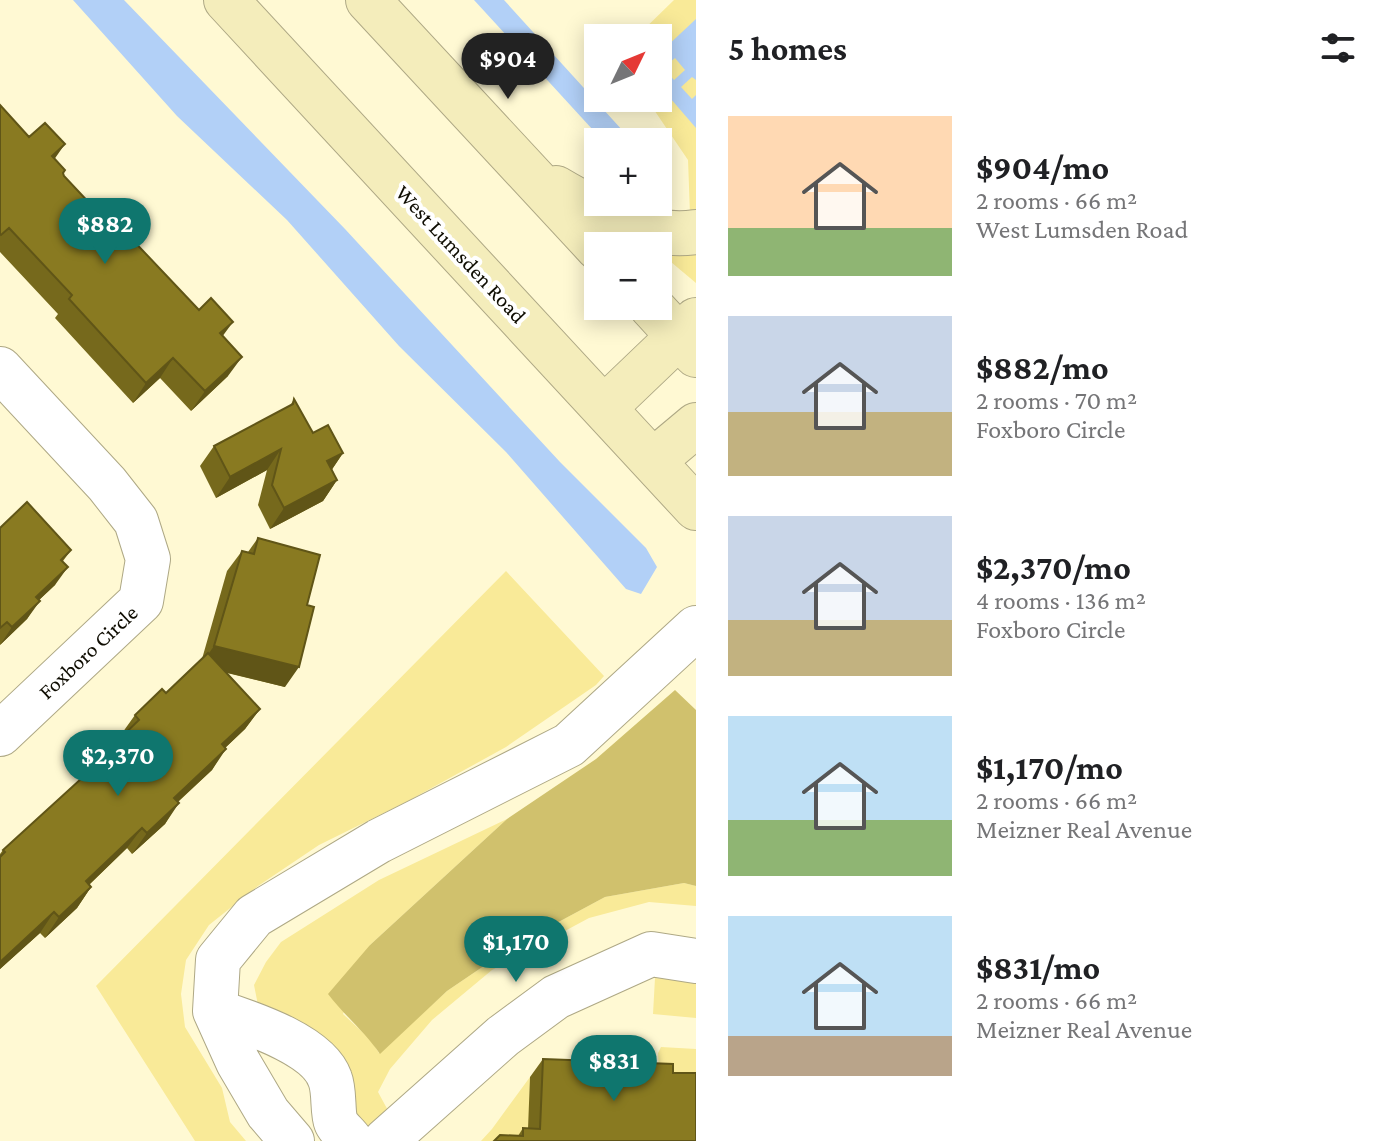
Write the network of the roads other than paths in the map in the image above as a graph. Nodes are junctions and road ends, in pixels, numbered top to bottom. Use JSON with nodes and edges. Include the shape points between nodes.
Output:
{"nodes":[{"id":1,"x":226,"y":0,"type":"edge"},
{"id":2,"x":368,"y":0,"type":"edge"},
{"id":3,"x":526,"y":169,"type":"junction"},
{"id":4,"x":696,"y":232,"type":"edge"},
{"id":5,"x":584,"y":233,"type":"edge"},
{"id":6,"x":680,"y":330,"type":"edge"},
{"id":7,"x":0,"y":369,"type":"edge"},
{"id":8,"x":604,"y":408,"type":"junction"},
{"id":9,"x":696,"y":425,"type":"edge"},
{"id":10,"x":653,"y":461,"type":"junction"},
{"id":11,"x":696,"y":508,"type":"edge"},
{"id":12,"x":696,"y":628,"type":"edge"},
{"id":13,"x":0,"y":734,"type":"edge"},
{"id":14,"x":696,"y":961,"type":"edge"},
{"id":15,"x":215,"y":1011,"type":"junction"},
{"id":16,"x":319,"y":1136,"type":"edge"},
{"id":17,"x":385,"y":1141,"type":"edge"}],
"edges":[{"from":1,"to":8,"type":"main road","name":"West Lumsden Road"},
{"from":2,"to":3,"type":"main road"},
{"from":3,"to":4,"type":"main road","via":[[594,210],[638,227]]},
{"from":3,"to":5,"type":"main road"},
{"from":6,"to":8,"type":"main road"},
{"from":7,"to":13,"type":"street","name":"Foxboro Circle","via":[[136,521],[148,559],[141,601]]},
{"from":8,"to":10,"type":"main road","name":"West Lumsden Road"},
{"from":9,"to":10,"type":"main road"},
{"from":10,"to":11,"type":"main road","name":"West Lumsden Road"},
{"from":12,"to":15,"type":"street","via":[[569,745],[379,841],[254,916],[218,960]]},
{"from":14,"to":17,"type":"street","via":[[651,954],[556,997],[503,1036]]},
{"from":15,"to":16,"type":"street","via":[[268,1113]]},
{"from":15,"to":16,"type":"street","via":[[261,1027],[322,1065],[335,1099]]}]}
